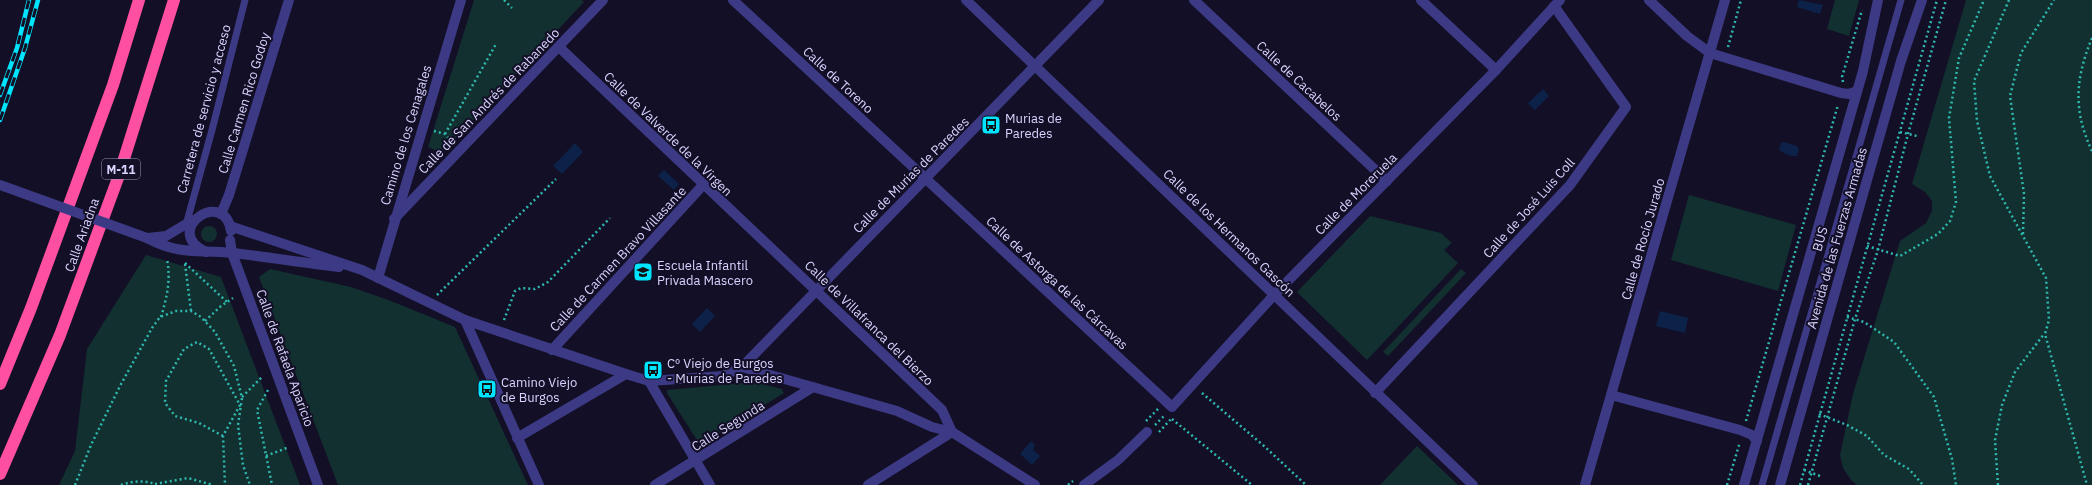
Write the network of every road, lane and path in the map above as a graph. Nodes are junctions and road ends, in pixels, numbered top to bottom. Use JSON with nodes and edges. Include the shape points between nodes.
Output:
{"nodes":[{"id":1,"x":139,"y":0,"type":"edge"},
{"id":2,"x":174,"y":0,"type":"edge"},
{"id":3,"x":245,"y":0,"type":"edge"},
{"id":4,"x":290,"y":0,"type":"edge"},
{"id":5,"x":461,"y":0,"type":"edge"},
{"id":6,"x":504,"y":0,"type":"edge"},
{"id":7,"x":603,"y":0,"type":"edge"},
{"id":8,"x":733,"y":0,"type":"edge"},
{"id":9,"x":966,"y":0,"type":"edge"},
{"id":10,"x":1099,"y":0,"type":"edge"},
{"id":11,"x":1194,"y":0,"type":"edge"},
{"id":12,"x":1421,"y":0,"type":"edge"},
{"id":13,"x":1649,"y":0,"type":"edge"},
{"id":14,"x":1725,"y":0,"type":"edge"},
{"id":15,"x":1741,"y":0,"type":"edge"},
{"id":16,"x":1878,"y":0,"type":"edge"},
{"id":17,"x":1901,"y":0,"type":"edge"},
{"id":18,"x":1922,"y":0,"type":"edge"},
{"id":19,"x":1937,"y":0,"type":"edge"},
{"id":20,"x":1946,"y":0,"type":"edge"},
{"id":21,"x":1984,"y":0,"type":"edge"},
{"id":22,"x":2008,"y":0,"type":"edge"},
{"id":23,"x":2054,"y":0,"type":"edge"},
{"id":24,"x":1557,"y":3,"type":"edge"},
{"id":25,"x":1863,"y":7,"type":"dead end"},
{"id":26,"x":512,"y":8,"type":"dead end"},
{"id":27,"x":2092,"y":38,"type":"edge"},
{"id":28,"x":496,"y":44,"type":"dead end"},
{"id":29,"x":559,"y":47,"type":"junction"},
{"id":30,"x":1735,"y":51,"type":"dead end"},
{"id":31,"x":1710,"y":53,"type":"junction"},
{"id":32,"x":1036,"y":66,"type":"junction"},
{"id":33,"x":1496,"y":70,"type":"junction"},
{"id":34,"x":1836,"y":82,"type":"dead end"},
{"id":35,"x":1857,"y":91,"type":"junction"},
{"id":36,"x":1838,"y":102,"type":"dead end"},
{"id":37,"x":430,"y":130,"type":"dead end"},
{"id":38,"x":1900,"y":132,"type":"junction"},
{"id":39,"x":445,"y":134,"type":"junction"},
{"id":40,"x":1908,"y":134,"type":"junction"},
{"id":41,"x":1917,"y":136,"type":"dead end"},
{"id":42,"x":454,"y":144,"type":"dead end"},
{"id":43,"x":2092,"y":151,"type":"edge"},
{"id":44,"x":556,"y":179,"type":"dead end"},
{"id":45,"x":925,"y":179,"type":"junction"},
{"id":46,"x":1386,"y":181,"type":"junction"},
{"id":47,"x":0,"y":185,"type":"edge"},
{"id":48,"x":703,"y":185,"type":"junction"},
{"id":49,"x":221,"y":214,"type":"junction"},
{"id":50,"x":610,"y":218,"type":"dead end"},
{"id":51,"x":394,"y":219,"type":"junction"},
{"id":52,"x":189,"y":223,"type":"junction"},
{"id":53,"x":230,"y":226,"type":"junction"},
{"id":54,"x":2023,"y":235,"type":"junction"},
{"id":55,"x":147,"y":238,"type":"junction"},
{"id":56,"x":760,"y":238,"type":"joint"},
{"id":57,"x":230,"y":240,"type":"junction"},
{"id":58,"x":1867,"y":246,"type":"junction"},
{"id":59,"x":1878,"y":250,"type":"junction"},
{"id":60,"x":165,"y":252,"type":"dead end"},
{"id":61,"x":211,"y":252,"type":"junction"},
{"id":62,"x":232,"y":253,"type":"junction"},
{"id":63,"x":185,"y":258,"type":"dead end"},
{"id":64,"x":185,"y":263,"type":"junction"},
{"id":65,"x":362,"y":270,"type":"junction"},
{"id":66,"x":378,"y":278,"type":"junction"},
{"id":67,"x":817,"y":290,"type":"junction"},
{"id":68,"x":441,"y":291,"type":"dead end"},
{"id":69,"x":1274,"y":295,"type":"junction"},
{"id":70,"x":233,"y":298,"type":"dead end"},
{"id":71,"x":227,"y":302,"type":"junction"},
{"id":72,"x":192,"y":311,"type":"junction"},
{"id":73,"x":160,"y":317,"type":"junction"},
{"id":74,"x":1847,"y":317,"type":"junction"},
{"id":75,"x":505,"y":319,"type":"dead end"},
{"id":76,"x":1855,"y":319,"type":"junction"},
{"id":77,"x":465,"y":320,"type":"junction"},
{"id":78,"x":205,"y":321,"type":"junction"},
{"id":79,"x":2045,"y":334,"type":"junction"},
{"id":80,"x":552,"y":350,"type":"junction"},
{"id":81,"x":742,"y":367,"type":"junction"},
{"id":82,"x":626,"y":374,"type":"junction"},
{"id":83,"x":262,"y":377,"type":"dead end"},
{"id":84,"x":649,"y":381,"type":"junction"},
{"id":85,"x":0,"y":384,"type":"edge"},
{"id":86,"x":1192,"y":384,"type":"junction"},
{"id":87,"x":813,"y":387,"type":"junction"},
{"id":88,"x":268,"y":390,"type":"dead end"},
{"id":89,"x":1375,"y":393,"type":"junction"},
{"id":90,"x":1611,"y":395,"type":"junction"},
{"id":91,"x":242,"y":398,"type":"junction"},
{"id":92,"x":240,"y":405,"type":"junction"},
{"id":93,"x":1172,"y":407,"type":"joint"},
{"id":94,"x":1819,"y":414,"type":"junction"},
{"id":95,"x":1827,"y":417,"type":"junction"},
{"id":96,"x":1746,"y":422,"type":"dead end"},
{"id":97,"x":952,"y":432,"type":"junction"},
{"id":98,"x":1151,"y":435,"type":"joint"},
{"id":99,"x":223,"y":436,"type":"junction"},
{"id":100,"x":517,"y":438,"type":"junction"},
{"id":101,"x":1757,"y":441,"type":"junction"},
{"id":102,"x":1740,"y":442,"type":"dead end"},
{"id":103,"x":289,"y":446,"type":"dead end"},
{"id":104,"x":266,"y":456,"type":"junction"},
{"id":105,"x":696,"y":461,"type":"junction"},
{"id":106,"x":1804,"y":470,"type":"junction"},
{"id":107,"x":1811,"y":472,"type":"junction"},
{"id":108,"x":0,"y":474,"type":"edge"},
{"id":109,"x":1820,"y":476,"type":"dead end"},
{"id":110,"x":132,"y":483,"type":"edge"},
{"id":111,"x":156,"y":484,"type":"edge"},
{"id":112,"x":76,"y":485,"type":"edge"},
{"id":113,"x":121,"y":485,"type":"edge"},
{"id":114,"x":213,"y":485,"type":"edge"},
{"id":115,"x":226,"y":485,"type":"edge"},
{"id":116,"x":250,"y":485,"type":"edge"},
{"id":117,"x":272,"y":485,"type":"edge"},
{"id":118,"x":318,"y":485,"type":"edge"},
{"id":119,"x":540,"y":485,"type":"edge"},
{"id":120,"x":655,"y":485,"type":"edge"},
{"id":121,"x":710,"y":485,"type":"edge"},
{"id":122,"x":868,"y":485,"type":"edge"},
{"id":123,"x":1035,"y":485,"type":"edge"},
{"id":124,"x":1084,"y":485,"type":"edge"},
{"id":125,"x":1252,"y":485,"type":"edge"},
{"id":126,"x":1306,"y":485,"type":"edge"},
{"id":127,"x":1473,"y":485,"type":"edge"},
{"id":128,"x":1585,"y":485,"type":"edge"},
{"id":129,"x":1727,"y":485,"type":"edge"},
{"id":130,"x":1744,"y":485,"type":"edge"},
{"id":131,"x":1762,"y":485,"type":"edge"},
{"id":132,"x":1780,"y":485,"type":"edge"},
{"id":133,"x":1800,"y":485,"type":"edge"},
{"id":134,"x":1808,"y":485,"type":"edge"},
{"id":135,"x":1923,"y":485,"type":"edge"},
{"id":136,"x":1956,"y":485,"type":"edge"},
{"id":137,"x":1998,"y":485,"type":"edge"},
{"id":138,"x":2087,"y":485,"type":"edge"}],
"edges":[{"from":1,"to":85,"type":"highway","name":"Calle Ariadna","number":"M-11","via":[[113,85],[31,308]]},
{"from":2,"to":108,"type":"highway","name":"Calle Ariadna","number":"M-11","via":[[115,186],[60,335]]},
{"from":3,"to":52,"type":"lane","name":"Carretera de servicio y acceso"},
{"from":4,"to":49,"type":"street","name":"Calle Carmen Rico Godoy"},
{"from":5,"to":51,"type":"street","name":"Camino de los Cenagales"},
{"from":6,"to":26,"type":"path"},
{"from":7,"to":29,"type":"street","name":"Calle de San Andrés de Rabanedo"},
{"from":8,"to":45,"type":"street","name":"Calle de Toreno"},
{"from":9,"to":32,"type":"street","name":"Calle de los Hermanos Gascón"},
{"from":10,"to":32,"type":"street","name":"Calle de Murias de Paredes"},
{"from":11,"to":46,"type":"street","name":"Calle de Cacabelos"},
{"from":12,"to":33,"type":"street"},
{"from":13,"to":31,"type":"street","via":[[1687,36]]},
{"from":14,"to":31,"type":"street","name":"Calle de Rocío Jurado"},
{"from":15,"to":30,"type":"path","via":[[1728,49]]},
{"from":16,"to":35,"type":"street","name":"Avenida de las Fuerzas Armadas"},
{"from":17,"to":131,"type":"lane","name":"BUS"},
{"from":18,"to":132,"type":"street","name":"Avenida de las Fuerzas Armadas","via":[[1901,61]]},
{"from":19,"to":38,"type":"path"},
{"from":20,"to":40,"type":"path"},
{"from":21,"to":59,"type":"path","via":[[1959,58],[1949,118],[1956,202],[1950,221],[1938,234],[1900,256]]},
{"from":22,"to":54,"type":"path","via":[[1974,81],[1977,121],[1990,176]]},
{"from":23,"to":54,"type":"path","via":[[2021,53],[2010,96],[2024,194]]},
{"from":24,"to":33,"type":"street","name":"Calle de Moreruela"},
{"from":24,"to":89,"type":"street","name":"Calle de José Luis Coll","via":[[1626,107],[1570,185]]},
{"from":25,"to":34,"type":"path","via":[[1842,78],[1843,84]]},
{"from":27,"to":43,"type":"path","via":[[2080,73],[2079,115]]},
{"from":28,"to":39,"type":"path"},
{"from":29,"to":48,"type":"street","name":"Calle de Valverde de la Virgen"},
{"from":29,"to":51,"type":"street","name":"Calle de San Andrés de Rabanedo"},
{"from":31,"to":35,"type":"street","via":[[1842,93]]},
{"from":31,"to":90,"type":"street","name":"Calle de Rocío Jurado"},
{"from":32,"to":45,"type":"street","name":"Calle de Murias de Paredes"},
{"from":32,"to":69,"type":"street","name":"Calle de los Hermanos Gascón"},
{"from":33,"to":46,"type":"street","name":"Calle de Moreruela"},
{"from":35,"to":101,"type":"street","name":"Avenida de las Fuerzas Armadas"},
{"from":36,"to":96,"type":"path"},
{"from":37,"to":39,"type":"path"},
{"from":38,"to":40,"type":"path"},
{"from":38,"to":58,"type":"path"},
{"from":39,"to":42,"type":"path"},
{"from":40,"to":41,"type":"path"},
{"from":40,"to":59,"type":"path"},
{"from":44,"to":68,"type":"path"},
{"from":45,"to":67,"type":"street","name":"Calle de Murias de Paredes"},
{"from":45,"to":93,"type":"street","name":"Calle de Astorga de las Cárcavas"},
{"from":46,"to":69,"type":"street","name":"Calle de Moreruela"},
{"from":47,"to":55,"type":"street","bridge":true},
{"from":48,"to":56,"type":"street","name":"Calle de Valverde de la Virgen"},
{"from":48,"to":80,"type":"street","name":"Calle de Carmen Bravo Villasante"},
{"from":49,"to":52,"type":"street","via":[[211,211],[201,214]]},
{"from":49,"to":53,"type":"street"},
{"from":50,"to":75,"type":"path","via":[[548,282],[535,289],[521,288],[515,291]]},
{"from":51,"to":66,"type":"street","name":"Camino de los Cenagales"},
{"from":52,"to":55,"type":"street","via":[[166,236]]},
{"from":52,"to":61,"type":"street","via":[[191,240],[197,248]]},
{"from":53,"to":57,"type":"street"},
{"from":53,"to":65,"type":"street"},
{"from":54,"to":79,"type":"path","via":[[2046,278],[2049,320]]},
{"from":55,"to":61,"type":"street","via":[[175,250]]},
{"from":56,"to":67,"type":"street","name":"Calle de Villafranca del Bierzo"},
{"from":57,"to":61,"type":"street","via":[[224,248]]},
{"from":57,"to":62,"type":"street","name":"Calle de Rafaela Aparicio"},
{"from":58,"to":59,"type":"path"},
{"from":58,"to":74,"type":"path"},
{"from":59,"to":76,"type":"path"},
{"from":60,"to":73,"type":"path","via":[[170,274]]},
{"from":61,"to":62,"type":"street"},
{"from":62,"to":65,"type":"street"},
{"from":62,"to":118,"type":"street","name":"Calle de Rafaela Aparicio"},
{"from":63,"to":64,"type":"path"},
{"from":64,"to":71,"type":"path"},
{"from":64,"to":72,"type":"path"},
{"from":65,"to":66,"type":"street"},
{"from":66,"to":77,"type":"street"},
{"from":67,"to":81,"type":"street","name":"Calle de Murias de Paredes"},
{"from":67,"to":97,"type":"street","name":"Calle de Villafranca del Bierzo","via":[[942,410]]},
{"from":69,"to":86,"type":"street","name":"Calle de Moreruela"},
{"from":69,"to":89,"type":"street","name":"Calle de los Hermanos Gascón"},
{"from":70,"to":71,"type":"path"},
{"from":71,"to":78,"type":"path"},
{"from":72,"to":73,"type":"path","via":[[176,311]]},
{"from":72,"to":78,"type":"path"},
{"from":73,"to":112,"type":"path","via":[[120,386],[91,446]]},
{"from":74,"to":76,"type":"path"},
{"from":74,"to":94,"type":"path"},
{"from":76,"to":95,"type":"path"},
{"from":76,"to":136,"type":"path","via":[[1894,342],[1934,397],[1952,459]]},
{"from":77,"to":80,"type":"street"},
{"from":77,"to":100,"type":"street"},
{"from":78,"to":91,"type":"path","via":[[215,332],[234,366]]},
{"from":79,"to":137,"type":"path","via":[[2015,372],[2002,405],[1995,440]]},
{"from":79,"to":138,"type":"path"},
{"from":80,"to":82,"type":"street"},
{"from":81,"to":84,"type":"street","via":[[723,376]]},
{"from":81,"to":87,"type":"street"},
{"from":82,"to":84,"type":"street"},
{"from":82,"to":100,"type":"street"},
{"from":83,"to":91,"type":"path"},
{"from":84,"to":105,"type":"street"},
{"from":86,"to":93,"type":"street","name":"Calle de Moreruela"},
{"from":86,"to":126,"type":"path"},
{"from":87,"to":97,"type":"street","via":[[897,411],[932,427]]},
{"from":87,"to":105,"type":"street","name":"Calle Segunda"},
{"from":88,"to":104,"type":"path","via":[[257,410]]},
{"from":89,"to":127,"type":"street","name":"Calle de los Hermanos Gascón"},
{"from":90,"to":101,"type":"street","via":[[1740,430],[1752,435]]},
{"from":90,"to":128,"type":"street","name":"Calle de Rocío Jurado"},
{"from":91,"to":92,"type":"path"},
{"from":92,"to":99,"type":"path"},
{"from":92,"to":99,"type":"path","via":[[210,349],[197,342],[184,349],[166,381],[165,403],[175,416],[199,423]]},
{"from":92,"to":116,"type":"path","via":[[238,425],[242,457]]},
{"from":94,"to":95,"type":"path"},
{"from":94,"to":106,"type":"path"},
{"from":95,"to":107,"type":"path"},
{"from":95,"to":135,"type":"path","via":[[1867,436],[1884,455],[1909,469]]},
{"from":97,"to":122,"type":"street"},
{"from":97,"to":123,"type":"street"},
{"from":98,"to":124,"type":"street"},
{"from":98,"to":125,"type":"path","via":[[1172,418]]},
{"from":99,"to":115,"type":"path","via":[[223,473]]},
{"from":100,"to":119,"type":"street"},
{"from":101,"to":130,"type":"street","name":"Avenida de las Fuerzas Armadas"},
{"from":102,"to":129,"type":"path"},
{"from":103,"to":104,"type":"path"},
{"from":104,"to":117,"type":"path"},
{"from":105,"to":120,"type":"street","name":"Calle Segunda"},
{"from":105,"to":121,"type":"street"},
{"from":106,"to":107,"type":"path"},
{"from":106,"to":133,"type":"path"},
{"from":107,"to":109,"type":"path"},
{"from":107,"to":134,"type":"path"},
{"from":110,"to":111,"type":"path"},
{"from":110,"to":113,"type":"path"},
{"from":111,"to":114,"type":"path","via":[[188,478]]}]}
